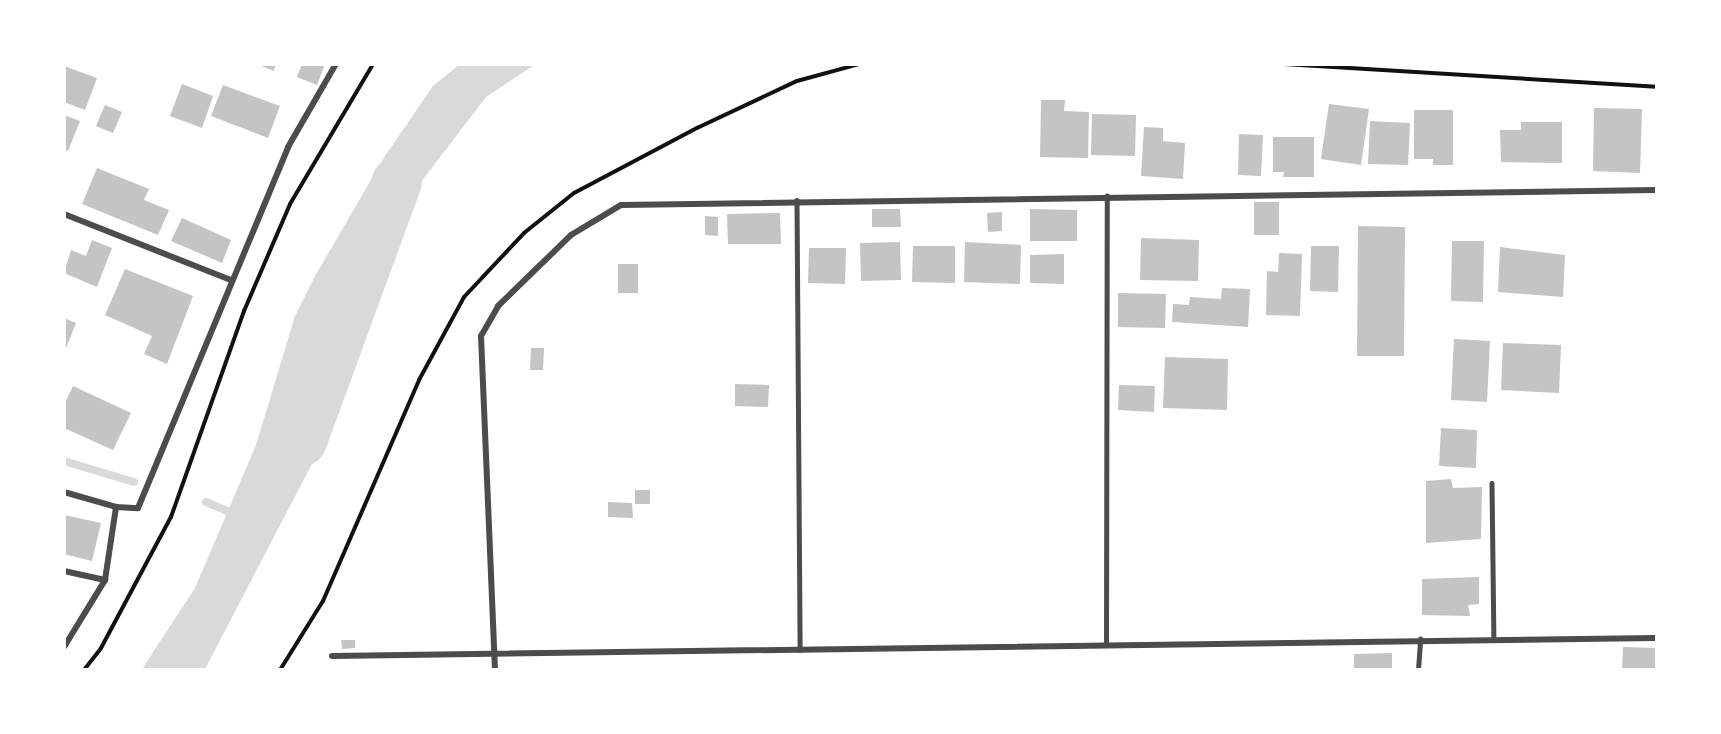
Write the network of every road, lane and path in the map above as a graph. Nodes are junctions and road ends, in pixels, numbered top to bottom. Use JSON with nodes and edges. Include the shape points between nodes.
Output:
{"nodes":[{"id":1,"x":336,"y":64,"type":"edge"},
{"id":2,"x":373,"y":64,"type":"edge"},
{"id":3,"x":859,"y":64,"type":"edge"},
{"id":4,"x":1284,"y":64,"type":"edge"},
{"id":5,"x":1656,"y":87,"type":"edge"},
{"id":6,"x":1656,"y":190,"type":"edge"},
{"id":7,"x":1107,"y":196,"type":"junction"},
{"id":8,"x":797,"y":200,"type":"junction"},
{"id":9,"x":64,"y":214,"type":"edge"},
{"id":10,"x":231,"y":280,"type":"junction"},
{"id":11,"x":1492,"y":483,"type":"dead end"},
{"id":12,"x":64,"y":492,"type":"edge"},
{"id":13,"x":116,"y":507,"type":"junction"},
{"id":14,"x":64,"y":571,"type":"edge"},
{"id":15,"x":105,"y":580,"type":"junction"},
{"id":16,"x":1494,"y":638,"type":"junction"},
{"id":17,"x":1656,"y":638,"type":"edge"},
{"id":18,"x":1420,"y":639,"type":"junction"},
{"id":19,"x":1106,"y":645,"type":"junction"},
{"id":20,"x":64,"y":647,"type":"edge"},
{"id":21,"x":800,"y":650,"type":"junction"},
{"id":22,"x":495,"y":653,"type":"junction"},
{"id":23,"x":332,"y":656,"type":"dead end"},
{"id":24,"x":84,"y":669,"type":"edge"},
{"id":25,"x":280,"y":669,"type":"edge"},
{"id":26,"x":495,"y":669,"type":"edge"},
{"id":27,"x":1418,"y":669,"type":"edge"}],
"edges":[{"from":1,"to":10,"type":"street","via":[[288,147]]},
{"from":2,"to":24,"type":"path","via":[[290,204],[244,311],[171,517],[100,648]]},
{"from":3,"to":25,"type":"path","via":[[796,81],[697,128],[574,193],[524,233],[464,297],[419,380],[323,601]]},
{"from":4,"to":5,"type":"path"},
{"from":6,"to":7,"type":"street"},
{"from":7,"to":8,"type":"street"},
{"from":7,"to":19,"type":"lane"},
{"from":8,"to":21,"type":"lane"},
{"from":8,"to":22,"type":"street","via":[[621,205],[571,235],[498,306],[482,336]]},
{"from":9,"to":10,"type":"street"},
{"from":10,"to":13,"type":"street","via":[[138,508]]},
{"from":11,"to":16,"type":"lane"},
{"from":12,"to":13,"type":"street"},
{"from":13,"to":15,"type":"street"},
{"from":14,"to":15,"type":"street"},
{"from":15,"to":20,"type":"street"},
{"from":16,"to":17,"type":"street"},
{"from":16,"to":18,"type":"street"},
{"from":18,"to":19,"type":"street"},
{"from":18,"to":27,"type":"lane"},
{"from":19,"to":21,"type":"street"},
{"from":21,"to":22,"type":"street"},
{"from":22,"to":23,"type":"street"},
{"from":22,"to":26,"type":"street"}]}
